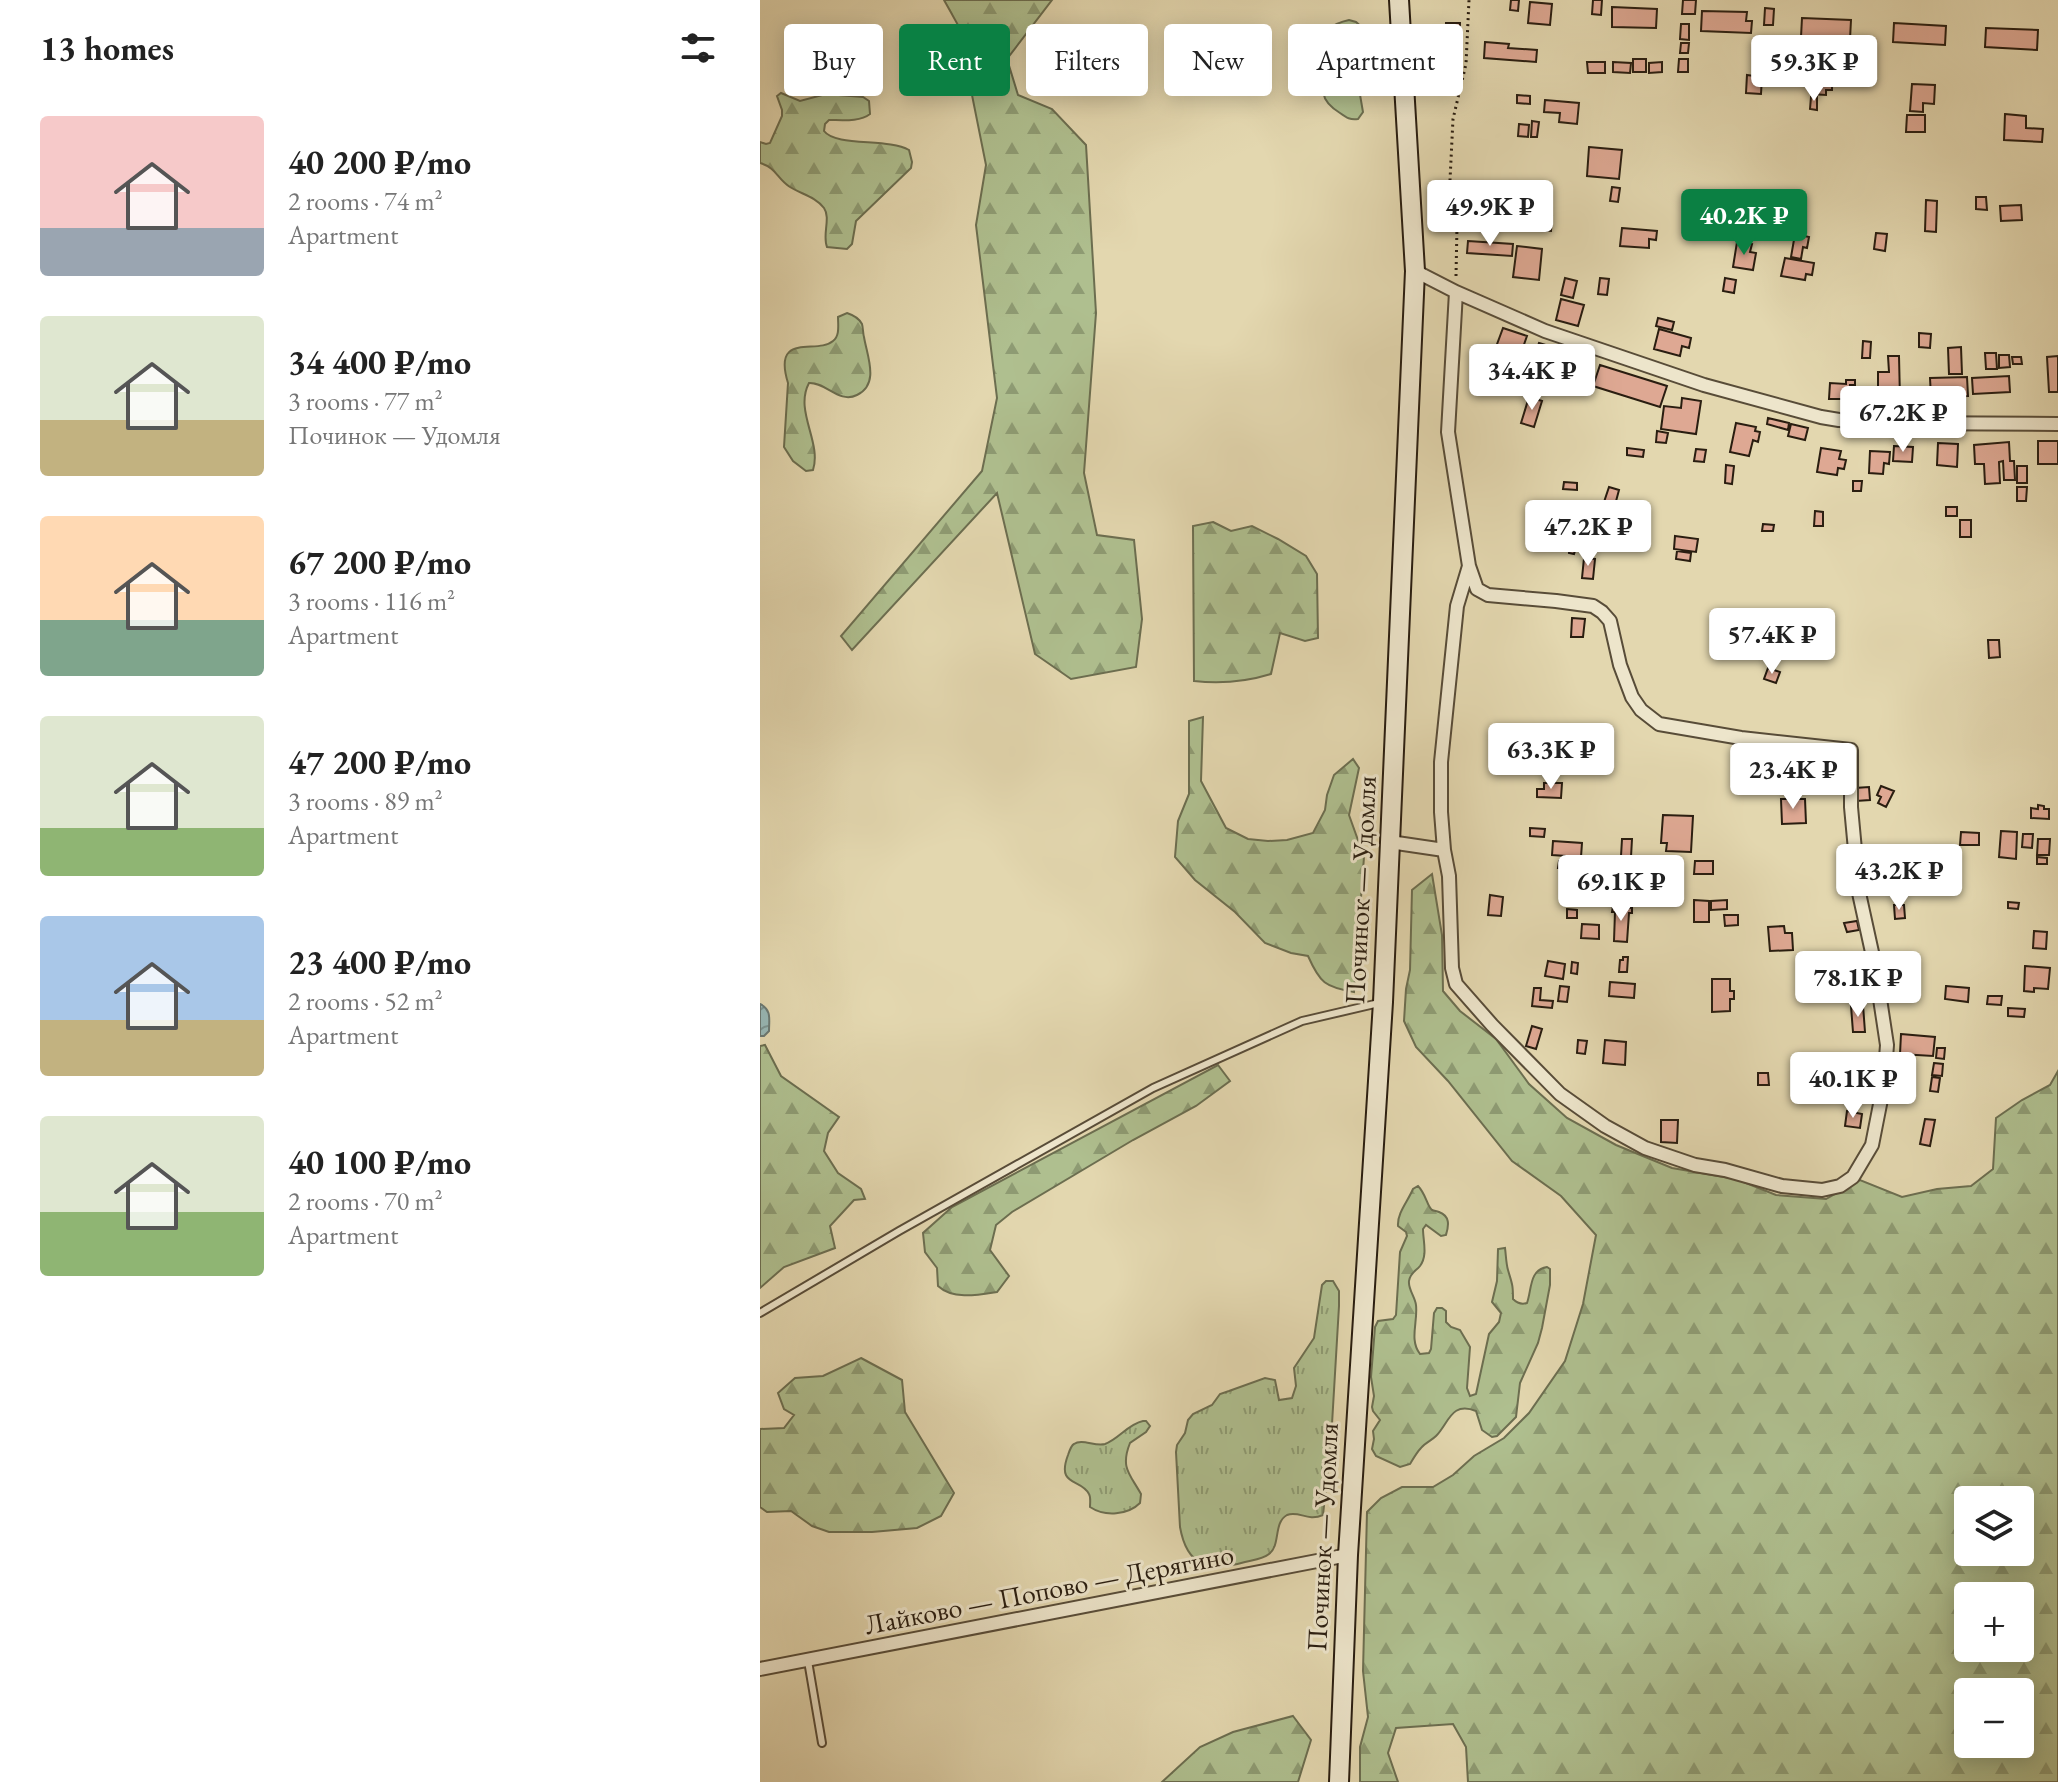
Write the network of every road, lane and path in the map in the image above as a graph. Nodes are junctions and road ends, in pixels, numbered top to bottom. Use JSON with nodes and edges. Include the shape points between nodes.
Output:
{"nodes":[{"id":1,"x":1399,"y":0,"type":"edge"},
{"id":2,"x":1469,"y":0,"type":"edge"},
{"id":3,"x":1415,"y":271,"type":"junction"},
{"id":4,"x":1456,"y":292,"type":"junction"},
{"id":5,"x":2058,"y":424,"type":"edge"},
{"id":6,"x":1469,"y":566,"type":"junction"},
{"id":7,"x":1390,"y":842,"type":"junction"},
{"id":8,"x":1444,"y":850,"type":"junction"},
{"id":9,"x":1383,"y":1002,"type":"junction"},
{"id":10,"x":760,"y":1313,"type":"edge"},
{"id":11,"x":1348,"y":1555,"type":"junction"},
{"id":12,"x":808,"y":1661,"type":"junction"},
{"id":13,"x":760,"y":1669,"type":"edge"},
{"id":14,"x":822,"y":1743,"type":"dead end"},
{"id":15,"x":1339,"y":1782,"type":"edge"}],
"edges":[{"from":1,"to":3,"type":"main road","name":"Починок — Удомля"},
{"from":2,"to":4,"type":"path","via":[[1450,180],[1457,226]]},
{"from":3,"to":4,"type":"street"},
{"from":3,"to":7,"type":"main road","name":"Починок — Удомля"},
{"from":4,"to":5,"type":"street","via":[[1545,331],[1726,392],[1821,417],[1887,423]]},
{"from":4,"to":6,"type":"street","via":[[1448,432]]},
{"from":6,"to":8,"type":"street","via":[[1457,606],[1441,762]]},
{"from":6,"to":8,"type":"street","via":[[1477,589],[1488,595],[1593,606],[1602,612],[1610,621],[1632,697],[1659,724],[1851,750],[1859,893],[1887,1045],[1878,1123],[1853,1177],[1822,1190],[1695,1165],[1645,1148],[1560,1094],[1456,984]]},
{"from":7,"to":8,"type":"street"},
{"from":7,"to":9,"type":"main road","name":"Починок — Удомля"},
{"from":9,"to":10,"type":"lane","via":[[1302,1021],[1153,1088]]},
{"from":9,"to":11,"type":"main road","name":"Починок — Удомля"},
{"from":11,"to":12,"type":"street","name":"Лайково — Попово — Дерягино"},
{"from":11,"to":15,"type":"main road","name":"Починок — Удомля"},
{"from":12,"to":13,"type":"street","name":"Лайково — Попово — Дерягино"},
{"from":12,"to":14,"type":"lane"}]}
